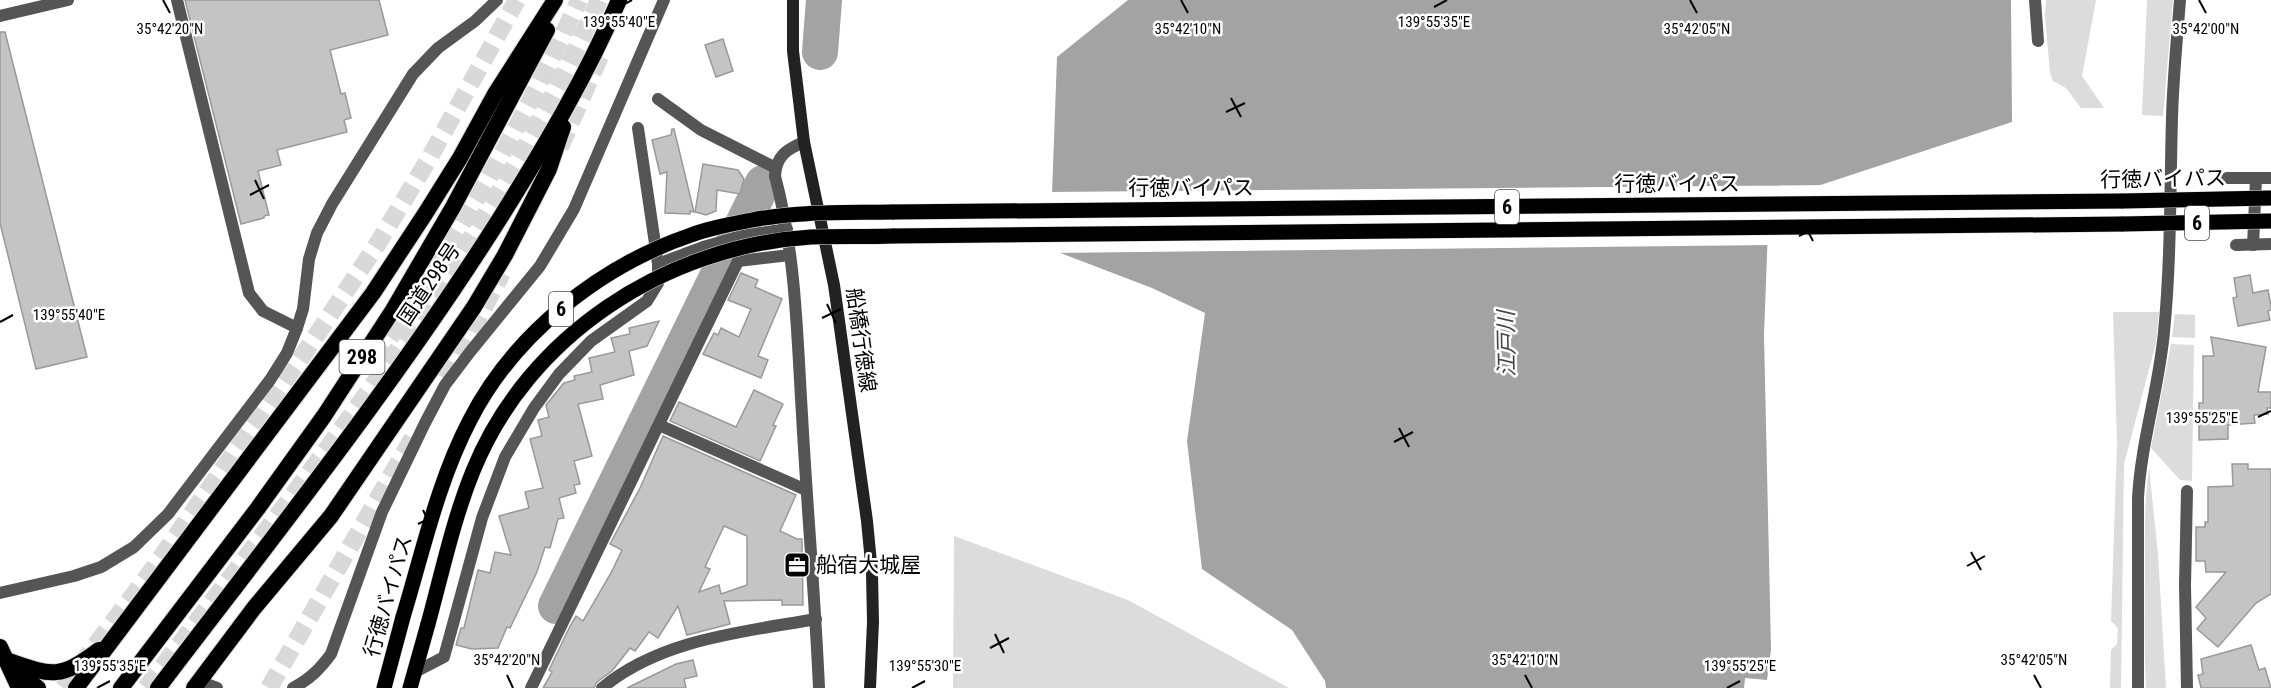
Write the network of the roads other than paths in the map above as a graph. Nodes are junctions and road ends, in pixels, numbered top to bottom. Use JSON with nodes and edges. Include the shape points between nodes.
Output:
{"nodes":[{"id":1,"x":68,"y":0,"type":"edge"},
{"id":2,"x":177,"y":0,"type":"edge"},
{"id":3,"x":497,"y":0,"type":"edge"},
{"id":4,"x":555,"y":0,"type":"edge"},
{"id":5,"x":560,"y":0,"type":"edge"},
{"id":6,"x":619,"y":0,"type":"edge"},
{"id":7,"x":664,"y":0,"type":"edge"},
{"id":8,"x":793,"y":0,"type":"edge"},
{"id":9,"x":2035,"y":0,"type":"edge"},
{"id":10,"x":2180,"y":0,"type":"edge"},
{"id":11,"x":0,"y":16,"type":"edge"},
{"id":12,"x":2038,"y":40,"type":"dead end"},
{"id":13,"x":584,"y":73,"type":"junction"},
{"id":14,"x":658,"y":99,"type":"dead end"},
{"id":15,"x":638,"y":128,"type":"dead end"},
{"id":16,"x":804,"y":142,"type":"junction"},
{"id":17,"x":776,"y":168,"type":"junction"},
{"id":18,"x":2227,"y":178,"type":"dead end"},
{"id":19,"x":2271,"y":178,"type":"edge"},
{"id":20,"x":2256,"y":179,"type":"junction"},
{"id":21,"x":2271,"y":198,"type":"edge"},
{"id":22,"x":2271,"y":221,"type":"edge"},
{"id":23,"x":787,"y":229,"type":"junction"},
{"id":24,"x":2271,"y":244,"type":"edge"},
{"id":25,"x":2236,"y":245,"type":"dead end"},
{"id":26,"x":2253,"y":245,"type":"junction"},
{"id":27,"x":790,"y":255,"type":"junction"},
{"id":28,"x":658,"y":264,"type":"junction"},
{"id":29,"x":297,"y":328,"type":"junction"},
{"id":30,"x":659,"y":425,"type":"junction"},
{"id":31,"x":806,"y":490,"type":"junction"},
{"id":32,"x":2187,"y":491,"type":"dead end"},
{"id":33,"x":0,"y":593,"type":"edge"},
{"id":34,"x":816,"y":619,"type":"junction"},
{"id":35,"x":114,"y":638,"type":"junction"},
{"id":36,"x":3,"y":654,"type":"edge"},
{"id":37,"x":415,"y":672,"type":"junction"},
{"id":38,"x":196,"y":685,"type":"edge"},
{"id":39,"x":19,"y":688,"type":"edge"},
{"id":40,"x":38,"y":688,"type":"edge"},
{"id":41,"x":76,"y":688,"type":"edge"},
{"id":42,"x":121,"y":688,"type":"edge"},
{"id":43,"x":158,"y":688,"type":"edge"},
{"id":44,"x":217,"y":688,"type":"edge"},
{"id":45,"x":293,"y":688,"type":"edge"},
{"id":46,"x":384,"y":688,"type":"edge"},
{"id":47,"x":410,"y":688,"type":"edge"},
{"id":48,"x":531,"y":688,"type":"edge"},
{"id":49,"x":602,"y":688,"type":"edge"},
{"id":50,"x":819,"y":688,"type":"edge"},
{"id":51,"x":870,"y":688,"type":"edge"},
{"id":52,"x":2138,"y":688,"type":"edge"},
{"id":53,"x":2187,"y":688,"type":"edge"}],
"edges":[{"from":1,"to":11,"type":"street"},
{"from":2,"to":29,"type":"street","via":[[249,293],[263,311]]},
{"from":3,"to":29,"type":"street","via":[[418,68],[332,204],[309,259]]},
{"from":4,"to":35,"type":"highway","number":"298","via":[[373,293]]},
{"from":5,"to":42,"type":"highway","name":"国道298号","number":"298","via":[[490,141],[393,310],[258,508]]},
{"from":6,"to":13,"type":"highway","name":"国道298号","number":"298"},
{"from":7,"to":45,"type":"street","via":[[574,209],[540,266],[445,385],[382,512],[332,654],[318,671]]},
{"from":8,"to":16,"type":"main road","name":"船橋行徳線","via":[[793,51]]},
{"from":9,"to":12,"type":"street"},
{"from":10,"to":52,"type":"street","via":[[2164,334],[2138,487]]},
{"from":13,"to":38,"type":"highway","number":"298","via":[[549,170],[474,307],[331,516]]},
{"from":13,"to":43,"type":"highway","name":"国道298号","number":"298","via":[[523,180],[428,326]]},
{"from":14,"to":17,"type":"street","via":[[701,130]]},
{"from":15,"to":28,"type":"street"},
{"from":16,"to":17,"type":"street","via":[[787,148]]},
{"from":16,"to":51,"type":"main road","name":"船橋行徳線","via":[[834,285],[867,521],[872,573]]},
{"from":17,"to":23,"type":"street"},
{"from":18,"to":20,"type":"street"},
{"from":19,"to":20,"type":"street"},
{"from":20,"to":26,"type":"street"},
{"from":21,"to":46,"type":"main road","name":"行徳バイパス","number":"6","bridge":true,"via":[[892,212],[788,216],[691,235],[613,272],[570,301],[504,368],[470,420],[450,463]]},
{"from":22,"to":37,"type":"main road","name":"行徳バイパス","number":"6","bridge":true,"via":[[810,237],[743,248],[706,257],[616,300],[558,346],[507,406],[473,471],[462,502]]},
{"from":23,"to":27,"type":"street"},
{"from":23,"to":28,"type":"street","via":[[742,236]]},
{"from":24,"to":26,"type":"street"},
{"from":25,"to":26,"type":"street"},
{"from":27,"to":30,"type":"street","via":[[738,261]]},
{"from":27,"to":31,"type":"street","via":[[798,317]]},
{"from":28,"to":37,"type":"street","via":[[658,283],[647,301],[591,341],[534,408],[505,457],[482,518],[444,657]]},
{"from":29,"to":33,"type":"street","via":[[270,380],[149,534],[101,567]]},
{"from":30,"to":31,"type":"street"},
{"from":30,"to":48,"type":"street"},
{"from":31,"to":34,"type":"street"},
{"from":32,"to":53,"type":"street"},
{"from":34,"to":49,"type":"street","via":[[743,632],[654,655]]},
{"from":34,"to":50,"type":"street"},
{"from":35,"to":36,"type":"highway","via":[[76,666],[59,673],[38,671]]},
{"from":35,"to":41,"type":"highway","number":"298"},
{"from":36,"to":39,"type":"highway"},
{"from":36,"to":40,"type":"highway","via":[[13,668]]},
{"from":37,"to":47,"type":"main road","name":"行徳バイパス","number":"6"},
{"from":38,"to":44,"type":"street"}]}
